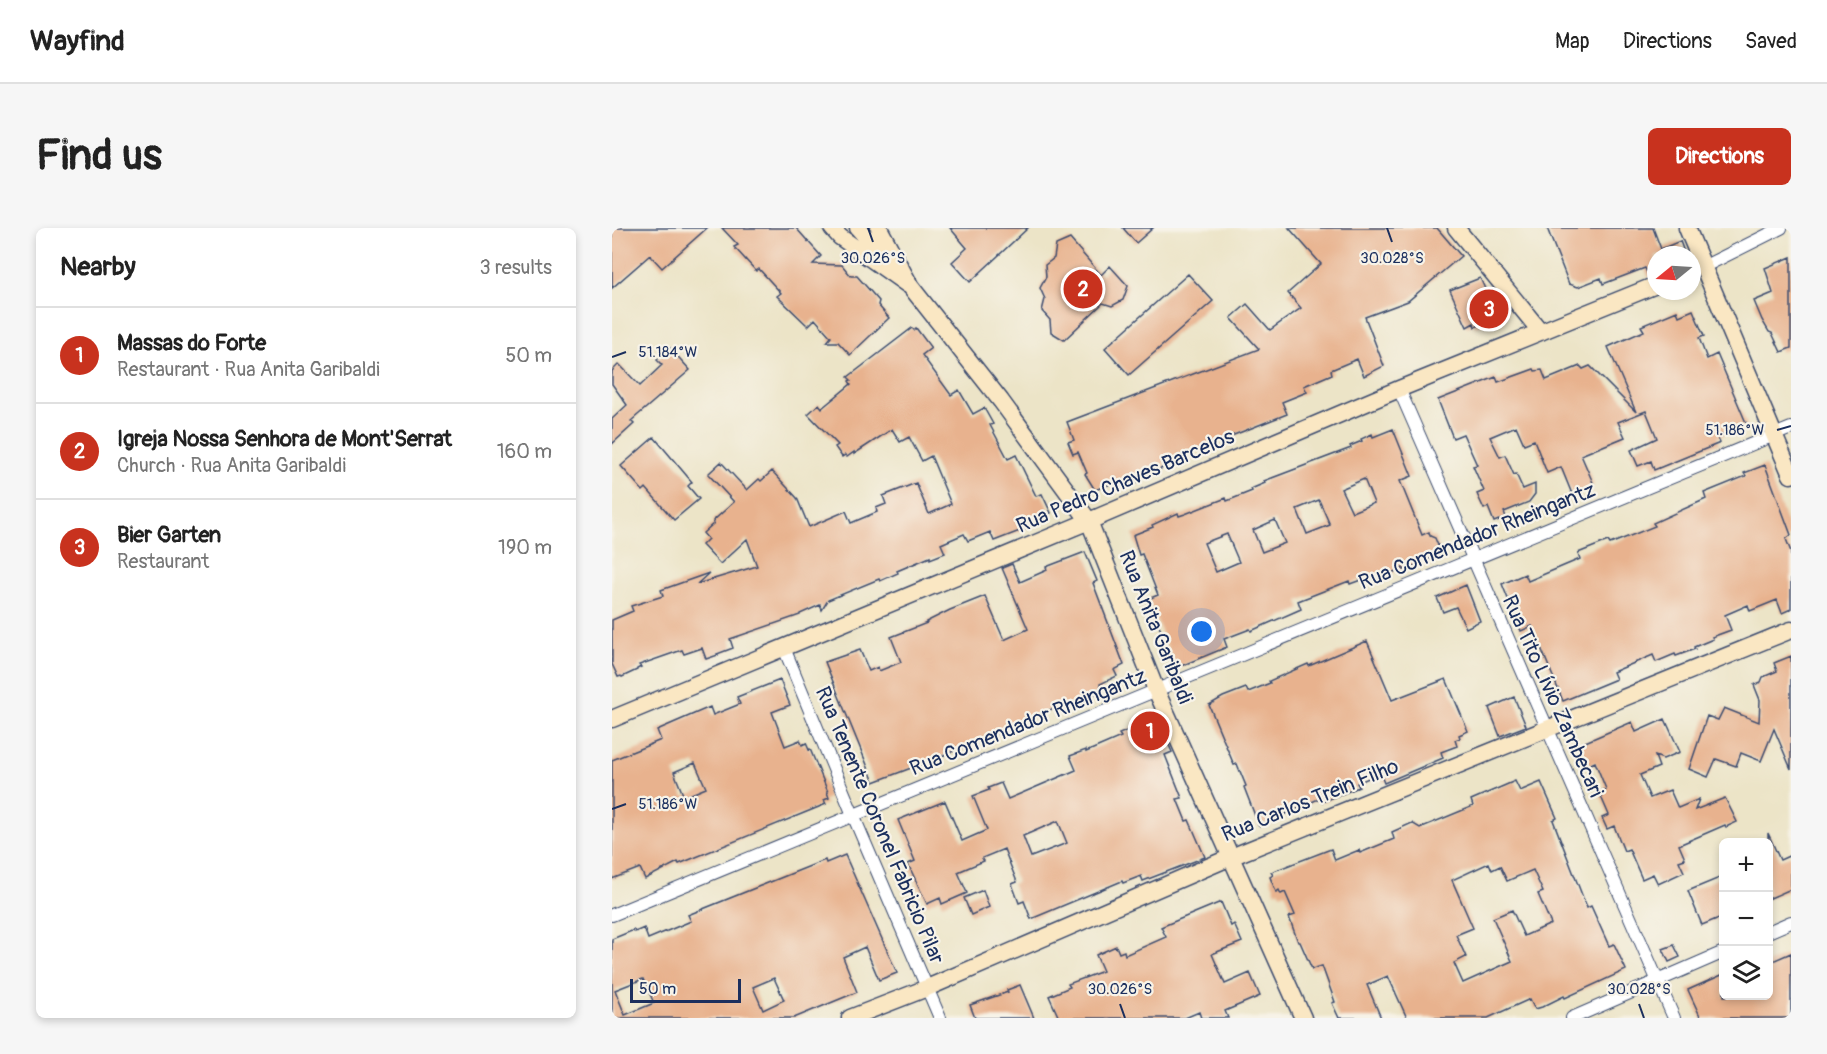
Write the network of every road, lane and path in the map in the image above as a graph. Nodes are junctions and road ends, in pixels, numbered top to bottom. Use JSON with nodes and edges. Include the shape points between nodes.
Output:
{"nodes":[{"id":1,"x":832,"y":228,"type":"edge"},
{"id":2,"x":858,"y":228,"type":"edge"},
{"id":3,"x":879,"y":228,"type":"edge"},
{"id":4,"x":1456,"y":228,"type":"edge"},
{"id":5,"x":1687,"y":228,"type":"edge"},
{"id":6,"x":1781,"y":228,"type":"edge"},
{"id":7,"x":1692,"y":246,"type":"edge"},
{"id":8,"x":1701,"y":267,"type":"edge"},
{"id":9,"x":1701,"y":274,"type":"edge"},
{"id":10,"x":911,"y":287,"type":"junction"},
{"id":11,"x":1647,"y":289,"type":"edge"},
{"id":12,"x":1541,"y":332,"type":"junction"},
{"id":13,"x":1399,"y":389,"type":"junction"},
{"id":14,"x":1791,"y":428,"type":"edge"},
{"id":15,"x":1775,"y":434,"type":"junction"},
{"id":16,"x":1791,"y":475,"type":"edge"},
{"id":17,"x":1089,"y":521,"type":"junction"},
{"id":18,"x":1472,"y":560,"type":"junction"},
{"id":19,"x":1791,"y":630,"type":"edge"},
{"id":20,"x":784,"y":648,"type":"junction"},
{"id":21,"x":1156,"y":690,"type":"junction"},
{"id":22,"x":612,"y":719,"type":"edge"},
{"id":23,"x":1546,"y":728,"type":"junction"},
{"id":24,"x":853,"y":815,"type":"junction"},
{"id":25,"x":1231,"y":857,"type":"junction"},
{"id":26,"x":612,"y":915,"type":"edge"},
{"id":27,"x":1791,"y":922,"type":"edge"},
{"id":28,"x":1773,"y":930,"type":"edge"},
{"id":29,"x":1719,"y":954,"type":"edge"},
{"id":30,"x":1657,"y":981,"type":"junction"},
{"id":31,"x":927,"y":988,"type":"junction"},
{"id":32,"x":850,"y":1018,"type":"edge"},
{"id":33,"x":940,"y":1018,"type":"edge"},
{"id":34,"x":1303,"y":1018,"type":"edge"},
{"id":35,"x":1572,"y":1018,"type":"edge"},
{"id":36,"x":1674,"y":1018,"type":"edge"}],
"edges":[{"from":1,"to":10,"type":"street","name":"Rua Anita Garibaldi"},
{"from":2,"to":10,"type":"street"},
{"from":3,"to":10,"type":"street","name":"Rua Anita Garibaldi"},
{"from":4,"to":12,"type":"street"},
{"from":5,"to":7,"type":"street"},
{"from":6,"to":8,"type":"street"},
{"from":9,"to":15,"type":"street"},
{"from":10,"to":17,"type":"street","name":"Rua Anita Garibaldi"},
{"from":11,"to":12,"type":"street","name":"Rua Pedro Chaves Barcelos"},
{"from":12,"to":13,"type":"street","name":"Rua Pedro Chaves Barcelos"},
{"from":13,"to":17,"type":"street","name":"Rua Pedro Chaves Barcelos"},
{"from":13,"to":18,"type":"street","name":"Rua Tito Lívio Zambecari"},
{"from":14,"to":15,"type":"street","name":"Rua Comendador Rheingantz"},
{"from":15,"to":16,"type":"street"},
{"from":15,"to":18,"type":"street","name":"Rua Comendador Rheingantz"},
{"from":17,"to":20,"type":"street","name":"Rua Pedro Chaves Barcelos"},
{"from":17,"to":21,"type":"street","name":"Rua Anita Garibaldi"},
{"from":18,"to":21,"type":"street","name":"Rua Comendador Rheingantz"},
{"from":18,"to":23,"type":"street","name":"Rua Tito Lívio Zambecari"},
{"from":19,"to":23,"type":"street","name":"Rua Carlos Trein Filho"},
{"from":20,"to":22,"type":"street","name":"Rua Pedro Chaves Barcelos"},
{"from":20,"to":24,"type":"street","name":"Rua Tenente Coronel Fabricio Pilar"},
{"from":21,"to":24,"type":"street","name":"Rua Comendador Rheingantz"},
{"from":21,"to":25,"type":"street","name":"Rua Anita Garibaldi"},
{"from":23,"to":25,"type":"street","name":"Rua Carlos Trein Filho"},
{"from":23,"to":30,"type":"street","name":"Rua Tito Lívio Zambecari"},
{"from":24,"to":26,"type":"street","name":"Rua Comendador Rheingantz"},
{"from":24,"to":31,"type":"street","name":"Rua Tenente Coronel Fabricio Pilar"},
{"from":25,"to":31,"type":"street","name":"Rua Carlos Trein Filho"},
{"from":25,"to":34,"type":"street","name":"Rua Anita Garibaldi"},
{"from":27,"to":28,"type":"street"},
{"from":29,"to":30,"type":"street"},
{"from":30,"to":35,"type":"street"},
{"from":30,"to":36,"type":"street","name":"Rua Tito Lívio Zambecari"},
{"from":31,"to":32,"type":"street","name":"Rua Carlos Trein Filho"},
{"from":31,"to":33,"type":"street","name":"Rua Tenente Coronel Fabricio Pilar"}]}
